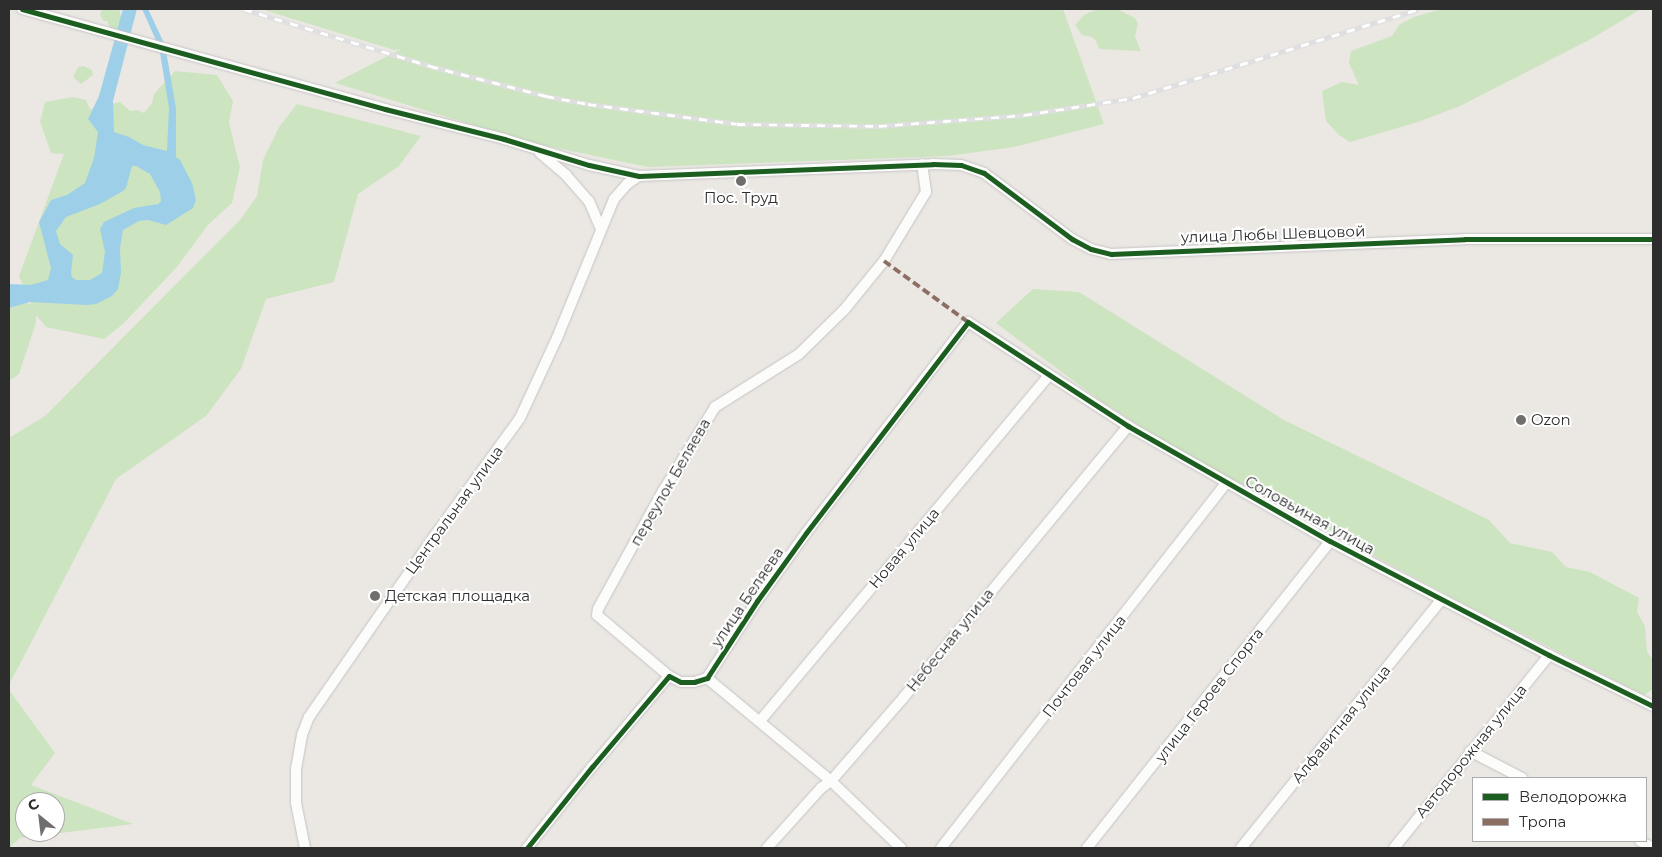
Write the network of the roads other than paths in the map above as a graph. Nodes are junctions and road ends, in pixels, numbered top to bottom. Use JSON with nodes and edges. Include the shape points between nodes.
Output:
{"nodes":[{"id":1,"x":22,"y":9,"type":"edge"},
{"id":2,"x":538,"y":151,"type":"junction"},
{"id":3,"x":922,"y":164,"type":"junction"},
{"id":4,"x":640,"y":176,"type":"junction"},
{"id":5,"x":600,"y":229,"type":"junction"},
{"id":6,"x":1653,"y":239,"type":"edge"},
{"id":7,"x":968,"y":322,"type":"joint"},
{"id":8,"x":1048,"y":376,"type":"junction"},
{"id":9,"x":1128,"y":426,"type":"junction"},
{"id":10,"x":1227,"y":482,"type":"junction"},
{"id":11,"x":1330,"y":541,"type":"junction"},
{"id":12,"x":1441,"y":600,"type":"junction"},
{"id":13,"x":1549,"y":655,"type":"junction"},
{"id":14,"x":669,"y":676,"type":"junction"},
{"id":15,"x":706,"y":678,"type":"junction"},
{"id":16,"x":1653,"y":706,"type":"edge"},
{"id":17,"x":760,"y":720,"type":"junction"},
{"id":18,"x":1470,"y":751,"type":"junction"},
{"id":19,"x":1520,"y":777,"type":"edge"},
{"id":20,"x":831,"y":781,"type":"junction"},
{"id":21,"x":1642,"y":842,"type":"edge"},
{"id":22,"x":305,"y":848,"type":"edge"},
{"id":23,"x":527,"y":848,"type":"edge"},
{"id":24,"x":766,"y":848,"type":"edge"},
{"id":25,"x":900,"y":848,"type":"edge"},
{"id":26,"x":941,"y":848,"type":"edge"},
{"id":27,"x":1087,"y":848,"type":"edge"},
{"id":28,"x":1241,"y":848,"type":"edge"},
{"id":29,"x":1394,"y":848,"type":"edge"},
{"id":30,"x":1653,"y":848,"type":"edge"}],
"edges":[{"from":1,"to":2,"type":"street","name":"улица Любы Шевцовой","via":[[504,139]]},
{"from":2,"to":4,"type":"street","name":"улица Любы Шевцовой"},
{"from":2,"to":5,"type":"street","via":[[589,201]]},
{"from":3,"to":4,"type":"street","name":"улица Любы Шевцовой"},
{"from":3,"to":6,"type":"street","name":"улица Любы Шевцовой","via":[[961,165],[984,173],[1072,239],[1091,249],[1111,254],[1465,239]]},
{"from":3,"to":14,"type":"street","name":"переулок Беляева","via":[[926,192],[884,261],[844,310],[799,354],[715,407],[663,491],[598,609],[597,615]]},
{"from":4,"to":5,"type":"street","name":"Центральная улица","via":[[619,191]]},
{"from":5,"to":22,"type":"street","name":"Центральная улица","via":[[557,338],[520,418],[309,717],[296,769],[296,803]]},
{"from":7,"to":8,"type":"street","name":"Соловьиная улица"},
{"from":7,"to":15,"type":"street","name":"улица Беляева","via":[[806,533]]},
{"from":8,"to":9,"type":"street","name":"Соловьиная улица"},
{"from":8,"to":17,"type":"street","name":"Новая улица"},
{"from":9,"to":10,"type":"street","name":"Соловьиная улица"},
{"from":9,"to":20,"type":"street","name":"Небесная улица"},
{"from":10,"to":11,"type":"street","name":"Соловьиная улица"},
{"from":10,"to":26,"type":"street","name":"Почтовая улица"},
{"from":11,"to":12,"type":"street","name":"Соловьиная улица"},
{"from":11,"to":27,"type":"street","name":"улица Героев Спорта"},
{"from":12,"to":13,"type":"street","name":"Соловьиная улица"},
{"from":12,"to":28,"type":"street","name":"Алфавитная улица"},
{"from":13,"to":16,"type":"street","name":"Соловьиная улица"},
{"from":13,"to":18,"type":"street","name":"Автодорожная улица"},
{"from":14,"to":15,"type":"street","via":[[681,682]]},
{"from":14,"to":23,"type":"street"},
{"from":15,"to":17,"type":"street"},
{"from":17,"to":20,"type":"street"},
{"from":18,"to":19,"type":"street"},
{"from":18,"to":29,"type":"street","name":"Автодорожная улица"},
{"from":20,"to":24,"type":"street","name":"Небесная улица"},
{"from":20,"to":25,"type":"street"},
{"from":21,"to":30,"type":"street"}]}
